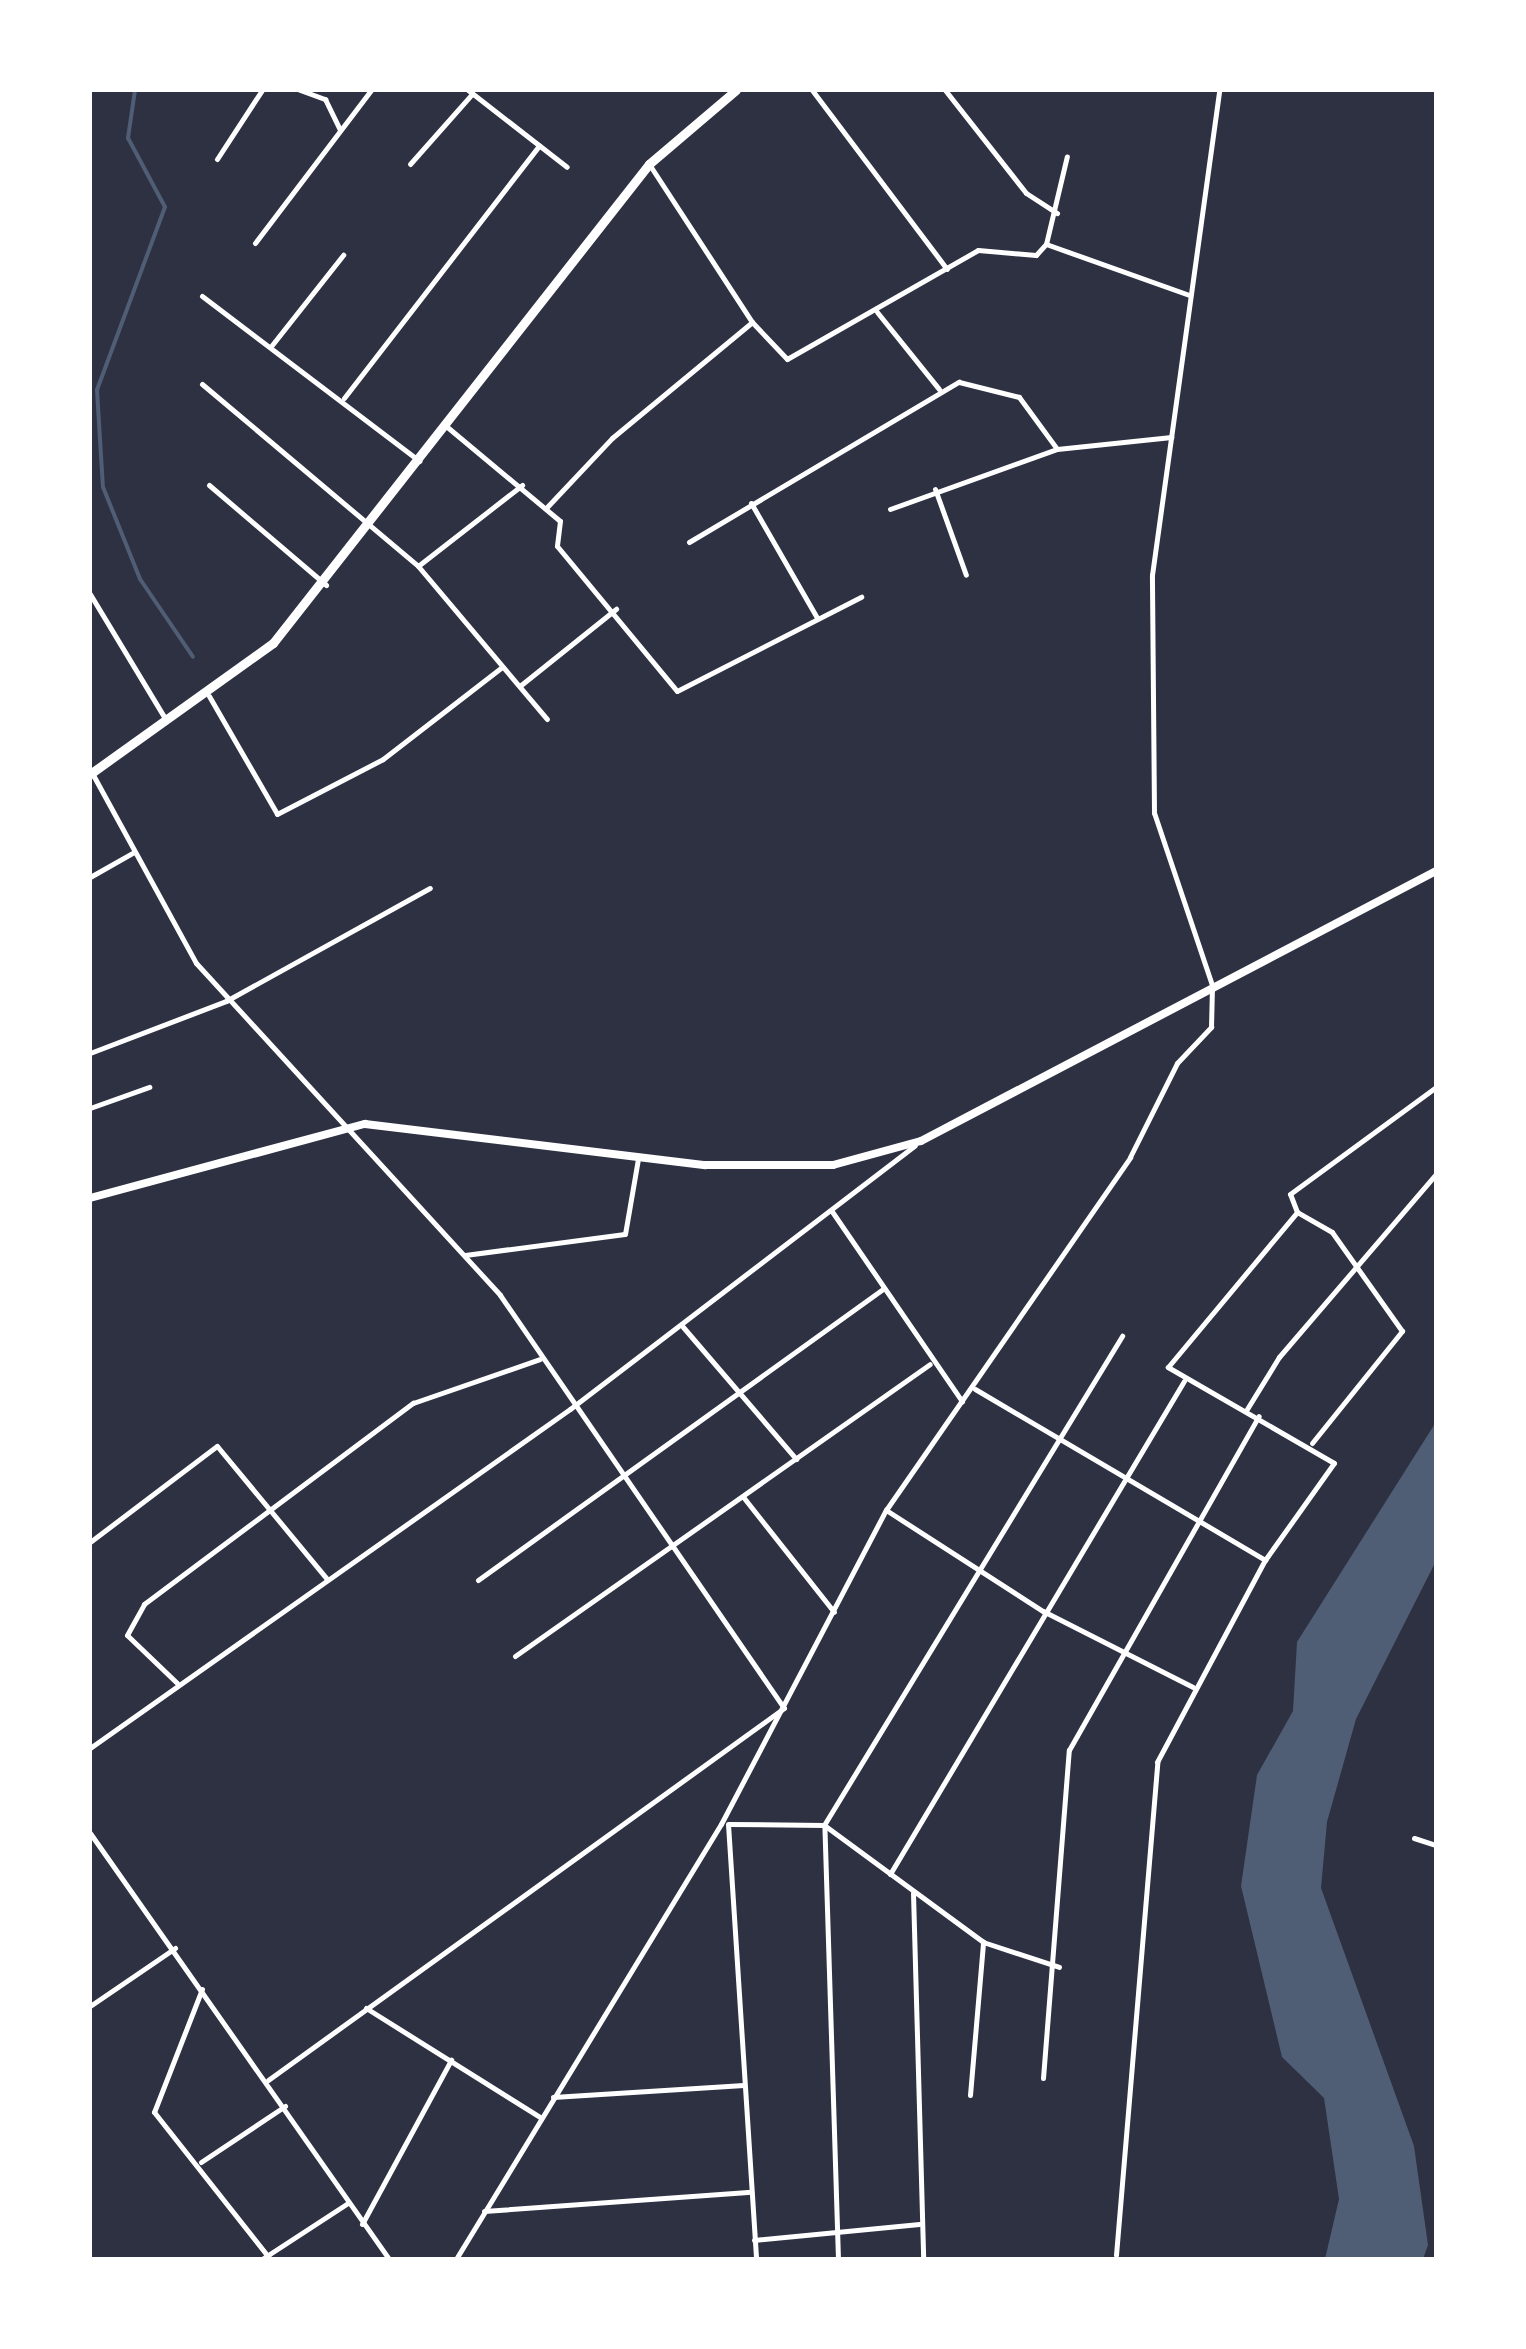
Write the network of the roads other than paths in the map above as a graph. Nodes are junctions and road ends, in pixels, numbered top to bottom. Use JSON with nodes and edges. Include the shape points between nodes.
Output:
{"nodes":[{"id":1,"x":262,"y":90,"type":"edge"},
{"id":2,"x":300,"y":90,"type":"edge"},
{"id":3,"x":371,"y":90,"type":"edge"},
{"id":4,"x":736,"y":90,"type":"edge"},
{"id":5,"x":812,"y":90,"type":"edge"},
{"id":6,"x":946,"y":90,"type":"edge"},
{"id":7,"x":1219,"y":90,"type":"edge"},
{"id":8,"x":470,"y":92,"type":"edge"},
{"id":9,"x":340,"y":131,"type":"junction"},
{"id":10,"x":538,"y":146,"type":"junction"},
{"id":11,"x":1066,"y":156,"type":"dead end"},
{"id":12,"x":217,"y":159,"type":"dead end"},
{"id":13,"x":410,"y":164,"type":"dead end"},
{"id":14,"x":649,"y":164,"type":"junction"},
{"id":15,"x":567,"y":167,"type":"dead end"},
{"id":16,"x":1057,"y":213,"type":"junction"},
{"id":17,"x":255,"y":243,"type":"dead end"},
{"id":18,"x":1046,"y":244,"type":"junction"},
{"id":19,"x":343,"y":255,"type":"dead end"},
{"id":20,"x":947,"y":269,"type":"junction"},
{"id":21,"x":1188,"y":295,"type":"junction"},
{"id":22,"x":202,"y":296,"type":"dead end"},
{"id":23,"x":877,"y":312,"type":"junction"},
{"id":24,"x":752,"y":322,"type":"junction"},
{"id":25,"x":272,"y":345,"type":"junction"},
{"id":26,"x":202,"y":384,"type":"dead end"},
{"id":27,"x":940,"y":389,"type":"junction"},
{"id":28,"x":344,"y":398,"type":"junction"},
{"id":29,"x":446,"y":426,"type":"junction"},
{"id":30,"x":1171,"y":437,"type":"junction"},
{"id":31,"x":1057,"y":449,"type":"junction"},
{"id":32,"x":420,"y":462,"type":"junction"},
{"id":33,"x":209,"y":485,"type":"dead end"},
{"id":34,"x":522,"y":485,"type":"junction"},
{"id":35,"x":935,"y":488,"type":"junction"},
{"id":36,"x":751,"y":503,"type":"junction"},
{"id":37,"x":547,"y":508,"type":"junction"},
{"id":38,"x":890,"y":509,"type":"dead end"},
{"id":39,"x":372,"y":523,"type":"junction"},
{"id":40,"x":689,"y":542,"type":"dead end"},
{"id":41,"x":418,"y":566,"type":"junction"},
{"id":42,"x":966,"y":575,"type":"dead end"},
{"id":43,"x":326,"y":585,"type":"junction"},
{"id":44,"x":90,"y":594,"type":"edge"},
{"id":45,"x":861,"y":597,"type":"dead end"},
{"id":46,"x":616,"y":609,"type":"junction"},
{"id":47,"x":817,"y":618,"type":"junction"},
{"id":48,"x":502,"y":667,"type":"junction"},
{"id":49,"x":521,"y":685,"type":"junction"},
{"id":50,"x":209,"y":696,"type":"junction"},
{"id":51,"x":547,"y":719,"type":"dead end"},
{"id":52,"x":168,"y":722,"type":"junction"},
{"id":53,"x":91,"y":773,"type":"edge"},
{"id":54,"x":134,"y":852,"type":"junction"},
{"id":55,"x":1436,"y":871,"type":"edge"},
{"id":56,"x":90,"y":876,"type":"edge"},
{"id":57,"x":430,"y":888,"type":"dead end"},
{"id":58,"x":1212,"y":984,"type":"junction"},
{"id":59,"x":226,"y":1001,"type":"junction"},
{"id":60,"x":90,"y":1053,"type":"edge"},
{"id":61,"x":150,"y":1087,"type":"dead end"},
{"id":62,"x":1436,"y":1087,"type":"edge"},
{"id":63,"x":90,"y":1108,"type":"edge"},
{"id":64,"x":347,"y":1126,"type":"junction"},
{"id":65,"x":921,"y":1141,"type":"junction"},
{"id":66,"x":638,"y":1159,"type":"junction"},
{"id":67,"x":1436,"y":1174,"type":"edge"},
{"id":68,"x":90,"y":1198,"type":"edge"},
{"id":69,"x":831,"y":1210,"type":"junction"},
{"id":70,"x":1297,"y":1212,"type":"junction"},
{"id":71,"x":465,"y":1255,"type":"junction"},
{"id":72,"x":1353,"y":1272,"type":"junction"},
{"id":73,"x":883,"y":1289,"type":"junction"},
{"id":74,"x":683,"y":1327,"type":"junction"},
{"id":75,"x":1122,"y":1336,"type":"dead end"},
{"id":76,"x":540,"y":1359,"type":"junction"},
{"id":77,"x":930,"y":1364,"type":"junction"},
{"id":78,"x":1184,"y":1381,"type":"junction"},
{"id":79,"x":974,"y":1389,"type":"junction"},
{"id":80,"x":740,"y":1392,"type":"junction"},
{"id":81,"x":962,"y":1401,"type":"junction"},
{"id":82,"x":570,"y":1409,"type":"junction"},
{"id":83,"x":1246,"y":1410,"type":"junction"},
{"id":84,"x":1259,"y":1416,"type":"junction"},
{"id":85,"x":1054,"y":1440,"type":"junction"},
{"id":86,"x":1312,"y":1443,"type":"junction"},
{"id":87,"x":796,"y":1459,"type":"junction"},
{"id":88,"x":621,"y":1481,"type":"junction"},
{"id":89,"x":1123,"y":1481,"type":"junction"},
{"id":90,"x":744,"y":1498,"type":"junction"},
{"id":91,"x":274,"y":1506,"type":"junction"},
{"id":92,"x":886,"y":1510,"type":"junction"},
{"id":93,"x":1200,"y":1527,"type":"junction"},
{"id":94,"x":90,"y":1542,"type":"edge"},
{"id":95,"x":670,"y":1550,"type":"junction"},
{"id":96,"x":1265,"y":1560,"type":"junction"},
{"id":97,"x":979,"y":1575,"type":"junction"},
{"id":98,"x":327,"y":1578,"type":"junction"},
{"id":99,"x":478,"y":1580,"type":"dead end"},
{"id":100,"x":834,"y":1612,"type":"junction"},
{"id":101,"x":1043,"y":1612,"type":"junction"},
{"id":102,"x":515,"y":1656,"type":"dead end"},
{"id":103,"x":1124,"y":1656,"type":"junction"},
{"id":104,"x":177,"y":1683,"type":"junction"},
{"id":105,"x":1194,"y":1687,"type":"junction"},
{"id":106,"x":784,"y":1708,"type":"junction"},
{"id":107,"x":90,"y":1748,"type":"edge"},
{"id":108,"x":724,"y":1824,"type":"junction"},
{"id":109,"x":824,"y":1825,"type":"junction"},
{"id":110,"x":91,"y":1836,"type":"edge"},
{"id":111,"x":1414,"y":1838,"type":"dead end"},
{"id":112,"x":1436,"y":1844,"type":"edge"},
{"id":113,"x":890,"y":1874,"type":"junction"},
{"id":114,"x":912,"y":1893,"type":"junction"},
{"id":115,"x":983,"y":1942,"type":"junction"},
{"id":116,"x":175,"y":1948,"type":"junction"},
{"id":117,"x":1059,"y":1968,"type":"junction"},
{"id":118,"x":202,"y":1989,"type":"junction"},
{"id":119,"x":90,"y":2006,"type":"edge"},
{"id":120,"x":366,"y":2008,"type":"junction"},
{"id":121,"x":451,"y":2060,"type":"junction"},
{"id":122,"x":1043,"y":2078,"type":"dead end"},
{"id":123,"x":268,"y":2080,"type":"junction"},
{"id":124,"x":745,"y":2085,"type":"junction"},
{"id":125,"x":970,"y":2096,"type":"dead end"},
{"id":126,"x":553,"y":2097,"type":"junction"},
{"id":127,"x":286,"y":2106,"type":"junction"},
{"id":128,"x":540,"y":2117,"type":"junction"},
{"id":129,"x":201,"y":2162,"type":"junction"},
{"id":130,"x":751,"y":2192,"type":"junction"},
{"id":131,"x":348,"y":2203,"type":"junction"},
{"id":132,"x":484,"y":2211,"type":"junction"},
{"id":133,"x":362,"y":2224,"type":"junction"},
{"id":134,"x":919,"y":2224,"type":"junction"},
{"id":135,"x":835,"y":2236,"type":"junction"},
{"id":136,"x":754,"y":2240,"type":"junction"},
{"id":137,"x":1116,"y":2254,"type":"dead end"},
{"id":138,"x":267,"y":2258,"type":"edge"},
{"id":139,"x":389,"y":2259,"type":"edge"},
{"id":140,"x":456,"y":2259,"type":"edge"},
{"id":141,"x":756,"y":2259,"type":"edge"},
{"id":142,"x":838,"y":2259,"type":"edge"},
{"id":143,"x":924,"y":2259,"type":"edge"}],
"edges":[{"from":1,"to":12,"type":"street"},
{"from":2,"to":9,"type":"street","via":[[325,99]]},
{"from":3,"to":9,"type":"street"},
{"from":4,"to":14,"type":"main road"},
{"from":5,"to":20,"type":"street"},
{"from":6,"to":16,"type":"street","via":[[1026,192]]},
{"from":7,"to":21,"type":"street"},
{"from":8,"to":10,"type":"street"},
{"from":8,"to":13,"type":"street"},
{"from":9,"to":17,"type":"street"},
{"from":10,"to":15,"type":"street"},
{"from":10,"to":28,"type":"street"},
{"from":11,"to":16,"type":"street"},
{"from":14,"to":24,"type":"street"},
{"from":14,"to":29,"type":"main road"},
{"from":16,"to":18,"type":"street"},
{"from":18,"to":20,"type":"street","via":[[1036,255],[978,250]]},
{"from":18,"to":21,"type":"street"},
{"from":19,"to":25,"type":"street"},
{"from":20,"to":23,"type":"street"},
{"from":21,"to":30,"type":"street"},
{"from":22,"to":25,"type":"street"},
{"from":23,"to":24,"type":"street","via":[[795,359],[780,356]]},
{"from":23,"to":27,"type":"street"},
{"from":24,"to":37,"type":"street","via":[[612,438]]},
{"from":25,"to":28,"type":"street"},
{"from":26,"to":39,"type":"street"},
{"from":27,"to":31,"type":"street","via":[[1002,386]]},
{"from":27,"to":36,"type":"street"},
{"from":28,"to":32,"type":"street"},
{"from":29,"to":32,"type":"main road"},
{"from":29,"to":34,"type":"street"},
{"from":30,"to":31,"type":"street"},
{"from":30,"to":58,"type":"street","via":[[1152,575],[1154,814]]},
{"from":31,"to":35,"type":"street"},
{"from":32,"to":39,"type":"main road"},
{"from":33,"to":43,"type":"street"},
{"from":34,"to":37,"type":"street"},
{"from":34,"to":41,"type":"street"},
{"from":35,"to":38,"type":"street"},
{"from":35,"to":42,"type":"street"},
{"from":36,"to":40,"type":"street"},
{"from":36,"to":47,"type":"street"},
{"from":37,"to":46,"type":"street","via":[[564,531],[558,546]]},
{"from":39,"to":41,"type":"street"},
{"from":39,"to":43,"type":"main road"},
{"from":41,"to":48,"type":"street"},
{"from":43,"to":50,"type":"main road"},
{"from":44,"to":52,"type":"street"},
{"from":45,"to":47,"type":"street"},
{"from":46,"to":47,"type":"street","via":[[677,691]]},
{"from":46,"to":49,"type":"street"},
{"from":48,"to":49,"type":"street"},
{"from":48,"to":50,"type":"street","via":[[383,759],[276,814]]},
{"from":49,"to":51,"type":"street"},
{"from":50,"to":52,"type":"main road"},
{"from":52,"to":53,"type":"main road"},
{"from":53,"to":54,"type":"street"},
{"from":54,"to":56,"type":"street"},
{"from":54,"to":59,"type":"street"},
{"from":55,"to":58,"type":"street"},
{"from":57,"to":59,"type":"street"},
{"from":58,"to":65,"type":"street"},
{"from":58,"to":79,"type":"street","via":[[1212,1026],[1176,1063],[1130,1156]]},
{"from":59,"to":60,"type":"street"},
{"from":59,"to":64,"type":"street"},
{"from":61,"to":63,"type":"street"},
{"from":62,"to":70,"type":"street","via":[[1294,1190]]},
{"from":64,"to":66,"type":"street"},
{"from":64,"to":68,"type":"street"},
{"from":64,"to":71,"type":"street"},
{"from":65,"to":66,"type":"street","via":[[780,1170]]},
{"from":65,"to":69,"type":"street"},
{"from":66,"to":71,"type":"street","via":[[626,1234]]},
{"from":67,"to":72,"type":"street"},
{"from":69,"to":73,"type":"street"},
{"from":69,"to":74,"type":"street"},
{"from":70,"to":72,"type":"street","via":[[1332,1232]]},
{"from":70,"to":78,"type":"street","via":[[1170,1358],[1169,1371]]},
{"from":71,"to":76,"type":"street"},
{"from":72,"to":83,"type":"street"},
{"from":72,"to":86,"type":"street","via":[[1402,1331]]},
{"from":73,"to":77,"type":"street"},
{"from":73,"to":80,"type":"street"},
{"from":74,"to":80,"type":"street"},
{"from":74,"to":82,"type":"street"},
{"from":75,"to":85,"type":"street"},
{"from":76,"to":82,"type":"street"},
{"from":76,"to":91,"type":"street","via":[[434,1390]]},
{"from":77,"to":81,"type":"street"},
{"from":77,"to":87,"type":"street"},
{"from":78,"to":83,"type":"street"},
{"from":78,"to":89,"type":"street"},
{"from":79,"to":81,"type":"street"},
{"from":79,"to":85,"type":"street"},
{"from":80,"to":87,"type":"street"},
{"from":80,"to":88,"type":"street"},
{"from":81,"to":92,"type":"street"},
{"from":82,"to":88,"type":"street"},
{"from":82,"to":98,"type":"street"},
{"from":83,"to":84,"type":"street"},
{"from":84,"to":86,"type":"street"},
{"from":84,"to":93,"type":"street"},
{"from":85,"to":89,"type":"street"},
{"from":85,"to":97,"type":"street"},
{"from":86,"to":96,"type":"street","via":[[1334,1463]]},
{"from":87,"to":90,"type":"street"},
{"from":88,"to":95,"type":"street"},
{"from":88,"to":99,"type":"street"},
{"from":89,"to":93,"type":"street"},
{"from":89,"to":101,"type":"street"},
{"from":90,"to":95,"type":"street"},
{"from":90,"to":100,"type":"street"},
{"from":91,"to":94,"type":"street","via":[[217,1446]]},
{"from":91,"to":98,"type":"street"},
{"from":91,"to":104,"type":"street","via":[[130,1620],[137,1650]]},
{"from":92,"to":97,"type":"street"},
{"from":92,"to":100,"type":"street"},
{"from":93,"to":96,"type":"street"},
{"from":93,"to":103,"type":"street"},
{"from":95,"to":102,"type":"street"},
{"from":95,"to":106,"type":"street"},
{"from":96,"to":105,"type":"street"},
{"from":97,"to":101,"type":"street"},
{"from":97,"to":109,"type":"street"},
{"from":98,"to":104,"type":"street"},
{"from":100,"to":106,"type":"street"},
{"from":101,"to":103,"type":"street"},
{"from":101,"to":113,"type":"street"},
{"from":103,"to":105,"type":"street"},
{"from":103,"to":117,"type":"street","via":[[1061,1778]]},
{"from":104,"to":107,"type":"street"},
{"from":105,"to":137,"type":"street","via":[[1150,1790]]},
{"from":106,"to":108,"type":"street"},
{"from":106,"to":120,"type":"street"},
{"from":108,"to":109,"type":"street"},
{"from":108,"to":124,"type":"street"},
{"from":108,"to":126,"type":"street"},
{"from":109,"to":113,"type":"street"},
{"from":109,"to":135,"type":"street"},
{"from":110,"to":116,"type":"street"},
{"from":111,"to":112,"type":"street"},
{"from":113,"to":114,"type":"street"},
{"from":114,"to":115,"type":"street"},
{"from":114,"to":134,"type":"street"},
{"from":115,"to":117,"type":"street"},
{"from":115,"to":125,"type":"street"},
{"from":116,"to":118,"type":"street"},
{"from":116,"to":119,"type":"street"},
{"from":117,"to":122,"type":"street"},
{"from":118,"to":123,"type":"street"},
{"from":118,"to":129,"type":"street","via":[[154,2112]]},
{"from":120,"to":121,"type":"street"},
{"from":120,"to":123,"type":"street"},
{"from":121,"to":128,"type":"street"},
{"from":121,"to":133,"type":"street"},
{"from":123,"to":127,"type":"street"},
{"from":124,"to":126,"type":"street"},
{"from":124,"to":130,"type":"street"},
{"from":126,"to":128,"type":"street"},
{"from":127,"to":129,"type":"street"},
{"from":127,"to":131,"type":"street"},
{"from":128,"to":132,"type":"street"},
{"from":129,"to":138,"type":"street"},
{"from":130,"to":132,"type":"street"},
{"from":130,"to":136,"type":"street"},
{"from":131,"to":133,"type":"street"},
{"from":131,"to":138,"type":"street"},
{"from":132,"to":140,"type":"street"},
{"from":133,"to":139,"type":"street"},
{"from":134,"to":135,"type":"street"},
{"from":134,"to":143,"type":"street"},
{"from":135,"to":136,"type":"street"},
{"from":135,"to":142,"type":"street"},
{"from":136,"to":141,"type":"street"}]}
